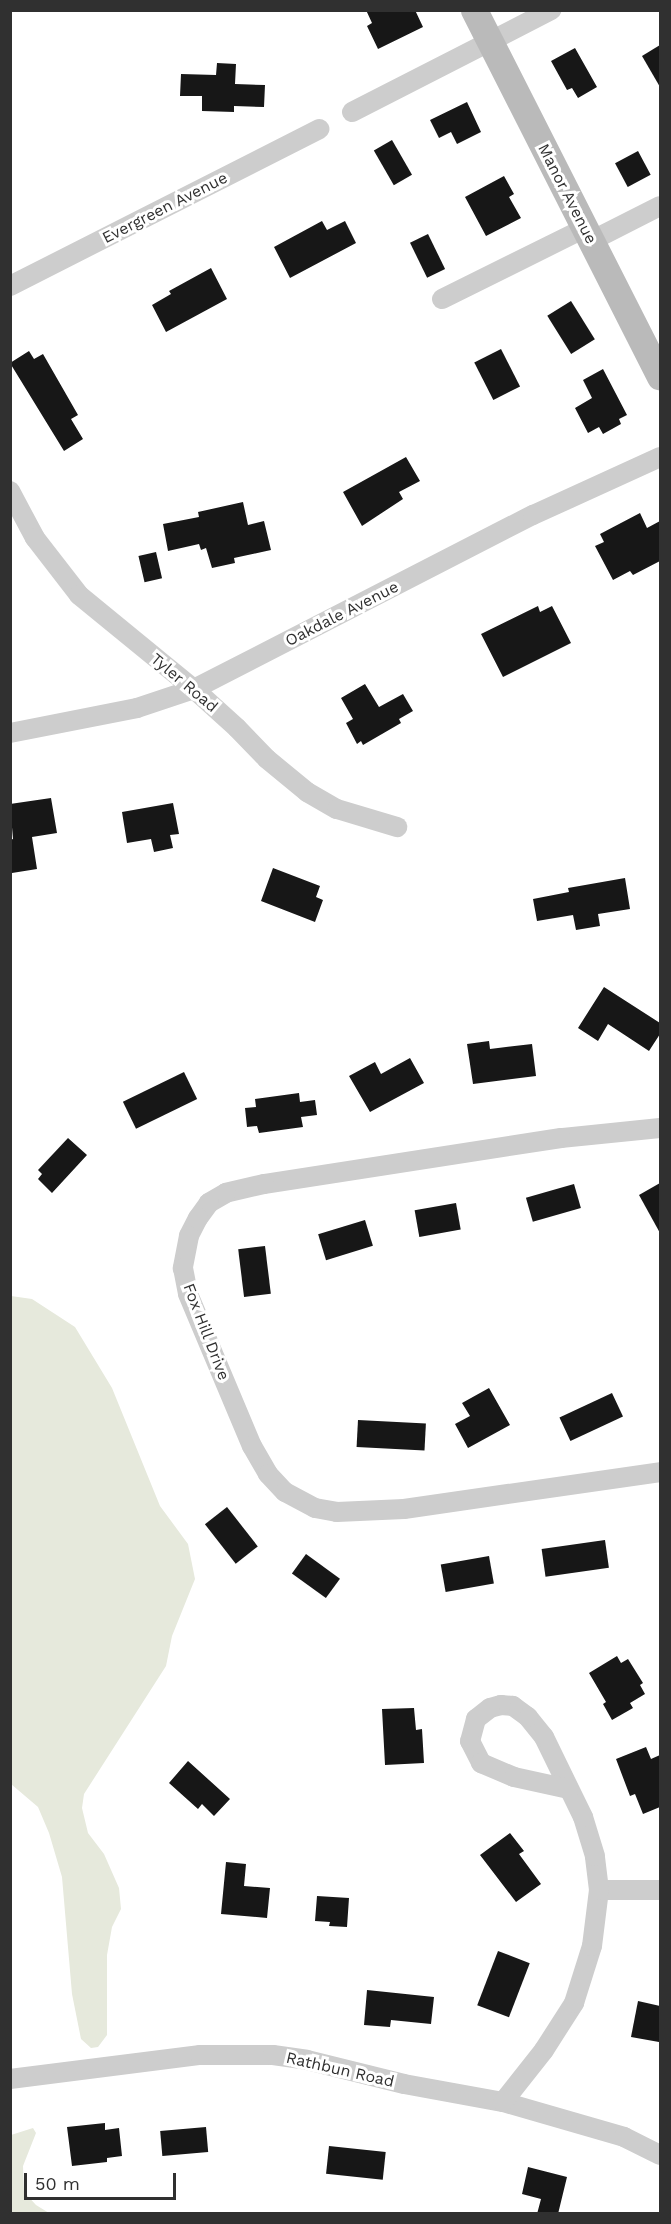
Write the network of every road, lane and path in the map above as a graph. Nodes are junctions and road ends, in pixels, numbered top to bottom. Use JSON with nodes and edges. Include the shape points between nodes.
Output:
{"nodes":[{"id":1,"x":474,"y":10,"type":"edge"},
{"id":2,"x":551,"y":10,"type":"edge"},
{"id":3,"x":490,"y":42,"type":"junction"},
{"id":4,"x":352,"y":112,"type":"dead end"},
{"id":5,"x":319,"y":129,"type":"dead end"},
{"id":6,"x":660,"y":206,"type":"edge"},
{"id":7,"x":588,"y":235,"type":"junction"},
{"id":8,"x":10,"y":286,"type":"edge"},
{"id":9,"x":442,"y":299,"type":"dead end"},
{"id":10,"x":660,"y":376,"type":"edge"},
{"id":11,"x":660,"y":457,"type":"edge"},
{"id":12,"x":10,"y":491,"type":"edge"},
{"id":13,"x":194,"y":689,"type":"junction"},
{"id":14,"x":10,"y":733,"type":"edge"},
{"id":15,"x":397,"y":827,"type":"dead end"},
{"id":16,"x":660,"y":1128,"type":"edge"},
{"id":17,"x":660,"y":1472,"type":"edge"},
{"id":18,"x":569,"y":1789,"type":"junction"},
{"id":19,"x":599,"y":1890,"type":"junction"},
{"id":20,"x":660,"y":1890,"type":"edge"},
{"id":21,"x":10,"y":2079,"type":"edge"},
{"id":22,"x":503,"y":2102,"type":"junction"},
{"id":23,"x":660,"y":2155,"type":"edge"}],
"edges":[{"from":1,"to":3,"type":"street","name":"Manor Avenue"},
{"from":2,"to":3,"type":"street"},
{"from":3,"to":4,"type":"street"},
{"from":3,"to":7,"type":"street","name":"Manor Avenue"},
{"from":5,"to":8,"type":"street","name":"Evergreen Avenue"},
{"from":6,"to":7,"type":"street"},
{"from":7,"to":9,"type":"street"},
{"from":7,"to":10,"type":"street","name":"Manor Avenue"},
{"from":11,"to":13,"type":"street","name":"Oakdale Avenue","via":[[542,511]]},
{"from":12,"to":13,"type":"street","name":"Tyler Road","via":[[35,538],[79,595]]},
{"from":13,"to":14,"type":"street","name":"Oakdale Avenue","via":[[137,708]]},
{"from":13,"to":15,"type":"street","name":"Tyler Road","via":[[307,792],[337,809]]},
{"from":16,"to":17,"type":"street","name":"Fox Hill Drive","via":[[561,1138],[226,1193],[209,1203],[198,1218],[189,1236],[183,1268],[188,1294],[252,1446],[268,1474],[285,1492],[315,1508],[337,1512],[404,1509]]},
{"from":18,"to":18,"type":"street","via":[[544,1737],[523,1712],[501,1705],[476,1719],[470,1740],[481,1763],[514,1777]]},
{"from":18,"to":19,"type":"street","via":[[595,1856]]},
{"from":19,"to":20,"type":"street"},
{"from":19,"to":22,"type":"street","via":[[592,1946],[574,2003],[544,2050]]},
{"from":21,"to":22,"type":"street","name":"Rathbun Road","via":[[200,2055],[273,2055]]},
{"from":22,"to":23,"type":"street","name":"Rathbun Road","via":[[624,2137]]}]}
